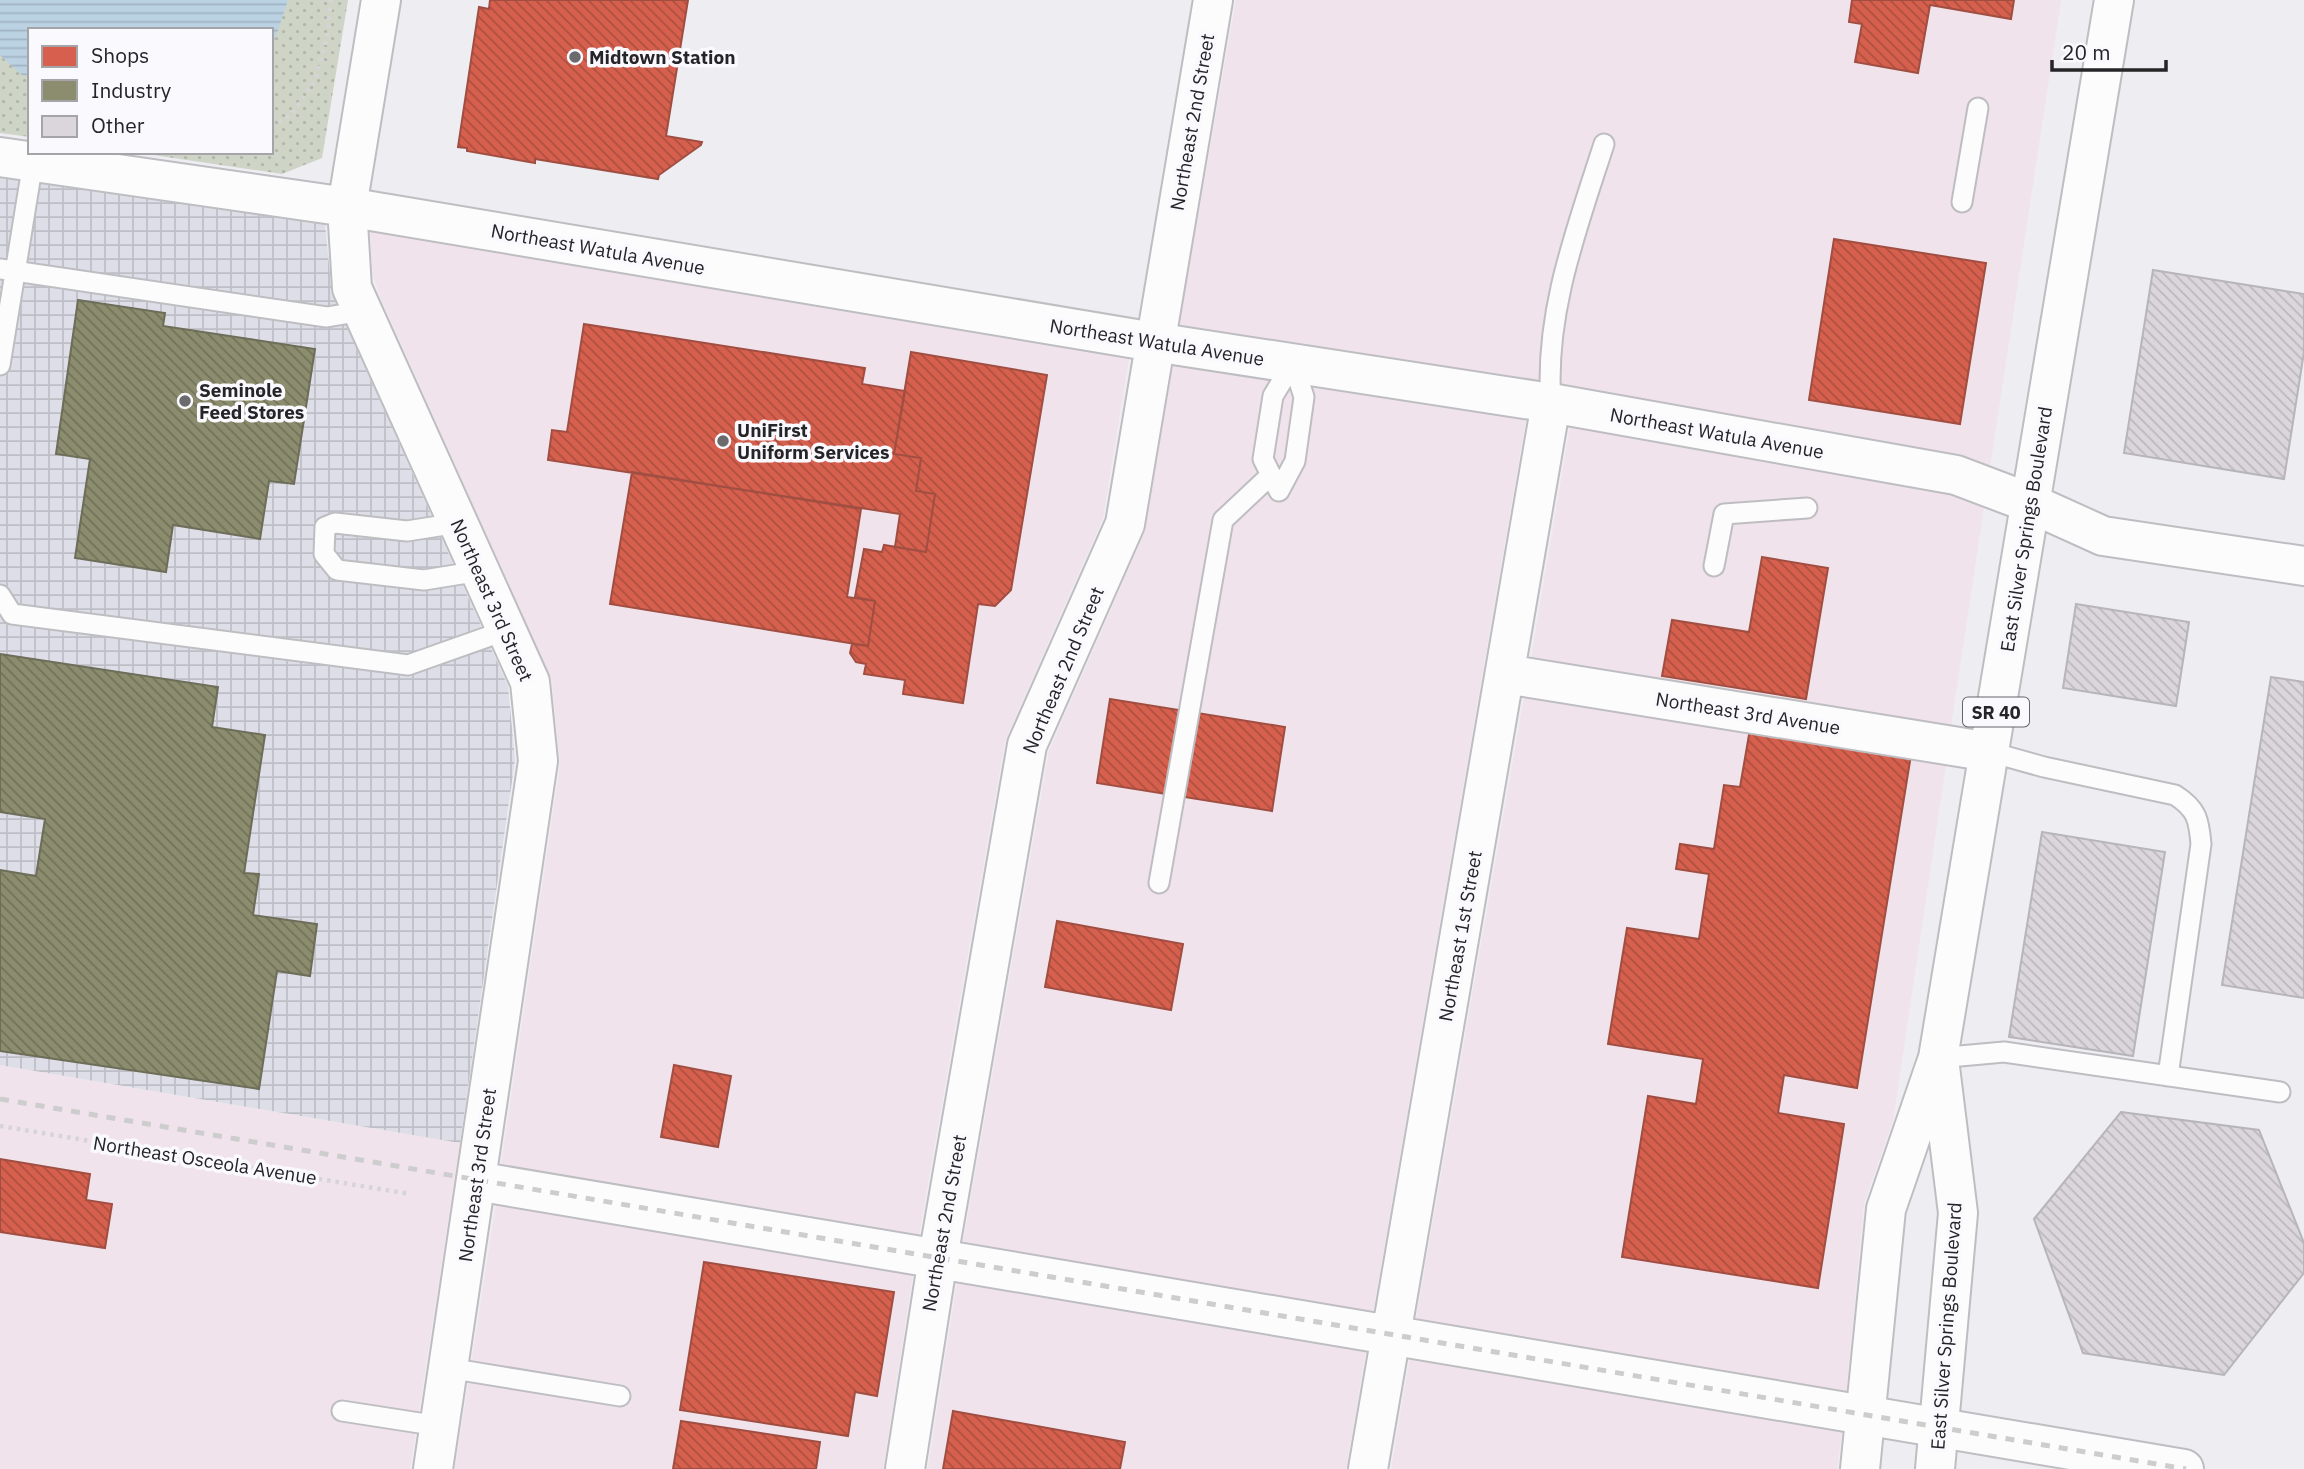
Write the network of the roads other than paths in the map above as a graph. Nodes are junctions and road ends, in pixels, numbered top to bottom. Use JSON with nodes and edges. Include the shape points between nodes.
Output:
{"nodes":[{"id":1,"x":381,"y":0,"type":"edge"},
{"id":2,"x":1213,"y":0,"type":"edge"},
{"id":3,"x":2113,"y":0,"type":"edge"},
{"id":4,"x":1978,"y":108,"type":"dead end"},
{"id":5,"x":1604,"y":144,"type":"dead end"},
{"id":6,"x":17,"y":160,"type":"edge"},
{"id":7,"x":1962,"y":202,"type":"dead end"},
{"id":8,"x":347,"y":207,"type":"junction"},
{"id":9,"x":7,"y":270,"type":"edge"},
{"id":10,"x":362,"y":311,"type":"junction"},
{"id":11,"x":1154,"y":342,"type":"junction"},
{"id":12,"x":1293,"y":363,"type":"junction"},
{"id":13,"x":0,"y":366,"type":"edge"},
{"id":14,"x":1551,"y":403,"type":"junction"},
{"id":15,"x":1271,"y":475,"type":"junction"},
{"id":16,"x":2030,"y":503,"type":"junction"},
{"id":17,"x":1807,"y":508,"type":"dead end"},
{"id":18,"x":458,"y":523,"type":"junction"},
{"id":19,"x":1714,"y":566,"type":"dead end"},
{"id":20,"x":2304,"y":566,"type":"edge"},
{"id":21,"x":480,"y":571,"type":"junction"},
{"id":22,"x":0,"y":595,"type":"edge"},
{"id":23,"x":506,"y":629,"type":"junction"},
{"id":24,"x":1506,"y":674,"type":"junction"},
{"id":25,"x":1990,"y":752,"type":"junction"},
{"id":26,"x":1159,"y":883,"type":"dead end"},
{"id":27,"x":1938,"y":1058,"type":"junction"},
{"id":28,"x":2168,"y":1076,"type":"junction"},
{"id":29,"x":2280,"y":1092,"type":"dead end"},
{"id":30,"x":476,"y":1181,"type":"junction"},
{"id":31,"x":938,"y":1258,"type":"junction"},
{"id":32,"x":1391,"y":1335,"type":"junction"},
{"id":33,"x":448,"y":1368,"type":"junction"},
{"id":34,"x":620,"y":1396,"type":"dead end"},
{"id":35,"x":342,"y":1411,"type":"dead end"},
{"id":36,"x":1866,"y":1415,"type":"junction"},
{"id":37,"x":439,"y":1426,"type":"junction"},
{"id":38,"x":1940,"y":1428,"type":"junction"},
{"id":39,"x":433,"y":1469,"type":"edge"},
{"id":40,"x":905,"y":1469,"type":"edge"},
{"id":41,"x":1368,"y":1469,"type":"edge"},
{"id":42,"x":1860,"y":1469,"type":"edge"},
{"id":43,"x":1935,"y":1469,"type":"edge"},
{"id":44,"x":2185,"y":1469,"type":"edge"}],
"edges":[{"from":1,"to":8,"type":"street","name":"Northeast 3rd Street"},
{"from":2,"to":11,"type":"street","name":"Northeast 2nd Street"},
{"from":3,"to":16,"type":"street","name":"East Silver Springs Boulevard","number":"SR 40"},
{"from":4,"to":7,"type":"lane"},
{"from":5,"to":14,"type":"lane","via":[[1563,273],[1549,372]]},
{"from":6,"to":8,"type":"street","name":"Northeast Watula Avenue"},
{"from":6,"to":9,"type":"lane"},
{"from":8,"to":10,"type":"street","name":"Northeast 3rd Street","via":[[352,288]]},
{"from":8,"to":11,"type":"street","name":"Northeast Watula Avenue"},
{"from":9,"to":10,"type":"lane","via":[[327,317]]},
{"from":9,"to":13,"type":"lane"},
{"from":10,"to":18,"type":"street","name":"Northeast 3rd Street"},
{"from":11,"to":12,"type":"street","name":"Northeast Watula Avenue"},
{"from":11,"to":31,"type":"street","name":"Northeast 2nd Street","via":[[1125,524],[1027,745]]},
{"from":12,"to":14,"type":"street","name":"Northeast Watula Avenue"},
{"from":12,"to":15,"type":"lane","via":[[1273,396],[1264,459]]},
{"from":12,"to":15,"type":"lane","via":[[1304,397],[1295,461],[1279,491]]},
{"from":14,"to":16,"type":"street","name":"Northeast Watula Avenue","via":[[1956,475]]},
{"from":14,"to":24,"type":"street","name":"Northeast 1st Street"},
{"from":15,"to":26,"type":"lane","via":[[1223,520]]},
{"from":16,"to":20,"type":"street","name":"Northeast Watula Avenue","via":[[2103,536]]},
{"from":16,"to":25,"type":"street","name":"East Silver Springs Boulevard","number":"SR 40"},
{"from":17,"to":19,"type":"lane","via":[[1724,514]]},
{"from":18,"to":21,"type":"street","name":"Northeast 3rd Street"},
{"from":18,"to":21,"type":"lane","via":[[407,531],[335,523],[325,527],[324,554],[337,570],[404,578],[424,580]]},
{"from":21,"to":23,"type":"street","name":"Northeast 3rd Street"},
{"from":22,"to":23,"type":"lane","via":[[12,614],[408,665]]},
{"from":23,"to":30,"type":"street","name":"Northeast 3rd Street","via":[[530,682],[538,761]]},
{"from":24,"to":25,"type":"street","name":"Northeast 3rd Avenue"},
{"from":24,"to":32,"type":"street","name":"Northeast 1st Street"},
{"from":25,"to":27,"type":"street","name":"East Silver Springs Boulevard","number":"SR 40"},
{"from":25,"to":28,"type":"lane","via":[[2175,795],[2188,803],[2199,820],[2201,844]]},
{"from":27,"to":28,"type":"lane","via":[[2004,1052]]},
{"from":27,"to":36,"type":"street","name":"East Silver Springs Boulevard","number":"SR 40","via":[[1885,1209]]},
{"from":27,"to":38,"type":"street","name":"East Silver Springs Boulevard","number":"SR 40","via":[[1958,1213]]},
{"from":28,"to":29,"type":"lane"},
{"from":30,"to":31,"type":"street"},
{"from":30,"to":33,"type":"street","name":"Northeast 3rd Street"},
{"from":31,"to":32,"type":"street"},
{"from":31,"to":40,"type":"street","name":"Northeast 2nd Street"},
{"from":32,"to":36,"type":"street"},
{"from":32,"to":41,"type":"street","name":"Northeast 1st Street"},
{"from":33,"to":34,"type":"lane"},
{"from":33,"to":37,"type":"street","name":"Northeast 3rd Street"},
{"from":35,"to":37,"type":"lane"},
{"from":36,"to":38,"type":"street"},
{"from":36,"to":42,"type":"street","name":"East Silver Springs Boulevard","number":"SR 40"},
{"from":37,"to":39,"type":"street","name":"Northeast 3rd Street"},
{"from":38,"to":43,"type":"street","name":"East Silver Springs Boulevard","number":"SR 40"},
{"from":38,"to":44,"type":"street"}]}
